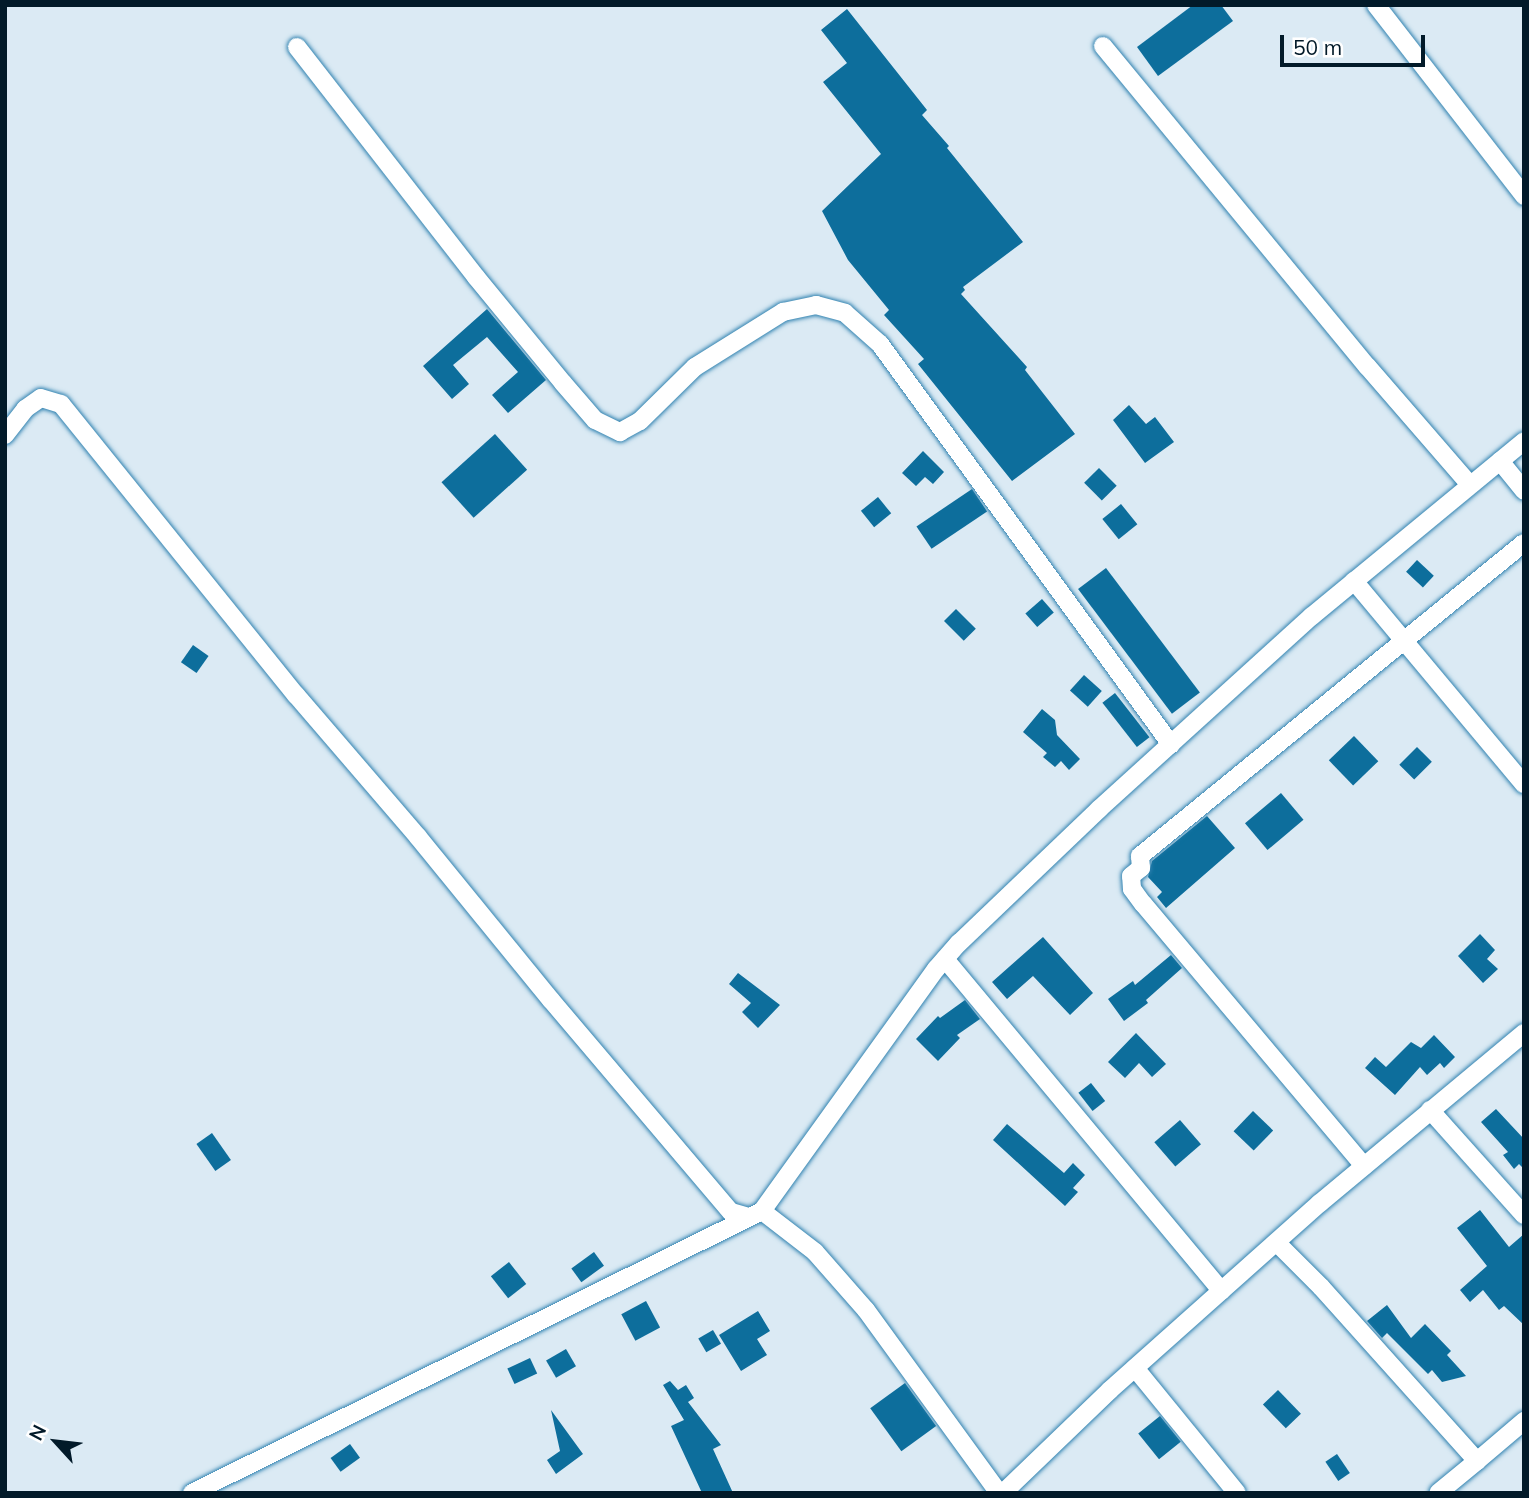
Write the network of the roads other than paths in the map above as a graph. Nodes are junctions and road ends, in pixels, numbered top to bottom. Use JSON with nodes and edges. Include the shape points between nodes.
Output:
{"nodes":[{"id":1,"x":1376,"y":5,"type":"edge"},
{"id":2,"x":1103,"y":46,"type":"dead end"},
{"id":3,"x":297,"y":47,"type":"dead end"},
{"id":4,"x":1524,"y":197,"type":"edge"},
{"id":5,"x":5,"y":435,"type":"edge"},
{"id":6,"x":1524,"y":441,"type":"edge"},
{"id":7,"x":1500,"y":461,"type":"junction"},
{"id":8,"x":1470,"y":485,"type":"junction"},
{"id":9,"x":1524,"y":491,"type":"edge"},
{"id":10,"x":1524,"y":543,"type":"edge"},
{"id":11,"x":1354,"y":581,"type":"junction"},
{"id":12,"x":1403,"y":641,"type":"junction"},
{"id":13,"x":1171,"y":745,"type":"junction"},
{"id":14,"x":1524,"y":784,"type":"edge"},
{"id":15,"x":945,"y":959,"type":"junction"},
{"id":16,"x":1524,"y":1033,"type":"edge"},
{"id":17,"x":1430,"y":1110,"type":"junction"},
{"id":18,"x":1364,"y":1166,"type":"junction"},
{"id":19,"x":756,"y":1214,"type":"junction"},
{"id":20,"x":1524,"y":1215,"type":"edge"},
{"id":21,"x":1278,"y":1244,"type":"junction"},
{"id":22,"x":1222,"y":1291,"type":"junction"},
{"id":23,"x":1135,"y":1368,"type":"junction"},
{"id":24,"x":1524,"y":1421,"type":"edge"},
{"id":25,"x":1477,"y":1461,"type":"junction"},
{"id":26,"x":228,"y":1485,"type":"edge"},
{"id":27,"x":192,"y":1493,"type":"edge"},
{"id":28,"x":1001,"y":1493,"type":"edge"},
{"id":29,"x":1237,"y":1493,"type":"edge"},
{"id":30,"x":1438,"y":1493,"type":"edge"}],
"edges":[{"from":1,"to":4,"type":"street"},
{"from":2,"to":8,"type":"street"},
{"from":3,"to":13,"type":"street","via":[[563,383],[596,420],[620,432],[640,421],[695,367],[783,312],[816,305],[845,313],[880,344]]},
{"from":5,"to":19,"type":"street","via":[[25,409],[41,398],[61,404],[296,695],[731,1212]]},
{"from":6,"to":7,"type":"street"},
{"from":7,"to":8,"type":"street"},
{"from":7,"to":9,"type":"street"},
{"from":8,"to":11,"type":"street"},
{"from":10,"to":12,"type":"street"},
{"from":11,"to":12,"type":"street"},
{"from":11,"to":13,"type":"street"},
{"from":12,"to":14,"type":"street"},
{"from":12,"to":18,"type":"street","via":[[1140,856],[1141,868],[1131,876],[1132,889],[1143,904]]},
{"from":13,"to":15,"type":"street"},
{"from":15,"to":19,"type":"street"},
{"from":15,"to":22,"type":"street"},
{"from":16,"to":17,"type":"street"},
{"from":17,"to":18,"type":"street"},
{"from":17,"to":20,"type":"street"},
{"from":18,"to":21,"type":"street"},
{"from":19,"to":26,"type":"street"},
{"from":19,"to":28,"type":"street","via":[[815,1252],[866,1310]]},
{"from":21,"to":22,"type":"street"},
{"from":21,"to":25,"type":"street"},
{"from":22,"to":23,"type":"street"},
{"from":23,"to":28,"type":"street"},
{"from":23,"to":29,"type":"street"},
{"from":24,"to":25,"type":"street"},
{"from":25,"to":30,"type":"street"},
{"from":26,"to":27,"type":"street"}]}
